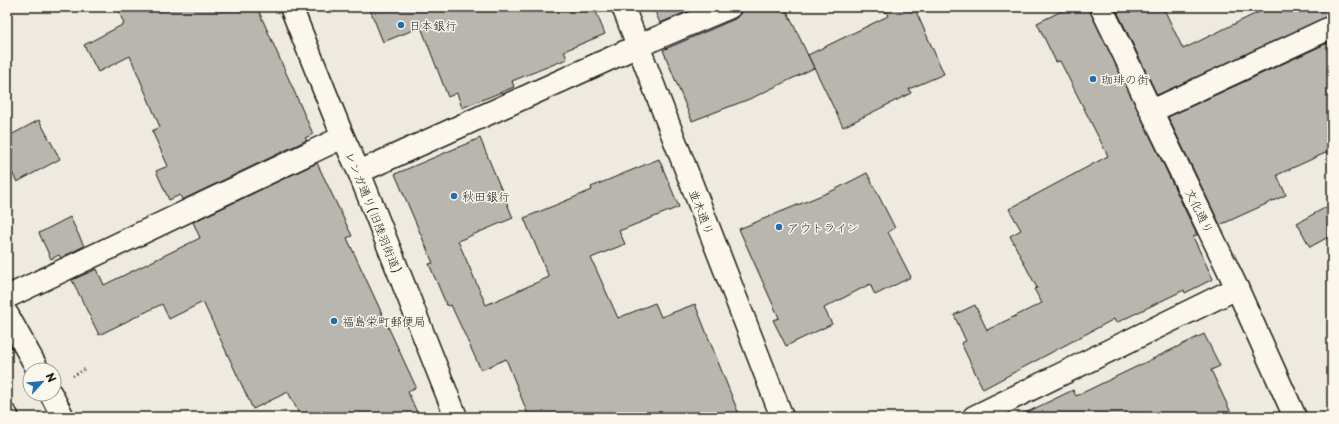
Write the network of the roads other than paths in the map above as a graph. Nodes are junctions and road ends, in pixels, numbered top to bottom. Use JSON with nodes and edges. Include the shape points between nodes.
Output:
{"nodes":[{"id":1,"x":291,"y":7,"type":"edge"},
{"id":2,"x":623,"y":7,"type":"edge"},
{"id":3,"x":730,"y":7,"type":"edge"},
{"id":4,"x":1101,"y":7,"type":"edge"},
{"id":5,"x":1332,"y":27,"type":"edge"},
{"id":6,"x":638,"y":46,"type":"junction"},
{"id":7,"x":1152,"y":111,"type":"junction"},
{"id":8,"x":343,"y":137,"type":"junction"},
{"id":9,"x":360,"y":172,"type":"junction"},
{"id":10,"x":1237,"y":288,"type":"junction"},
{"id":11,"x":7,"y":297,"type":"edge"},
{"id":12,"x":7,"y":314,"type":"edge"},
{"id":13,"x":34,"y":362,"type":"edge"},
{"id":14,"x":55,"y":402,"type":"edge"},
{"id":15,"x":63,"y":417,"type":"edge"},
{"id":16,"x":456,"y":417,"type":"edge"},
{"id":17,"x":782,"y":417,"type":"edge"},
{"id":18,"x":974,"y":417,"type":"edge"},
{"id":19,"x":1295,"y":417,"type":"edge"}],
"edges":[{"from":1,"to":8,"type":"main road","name":"レンガ通り(旧陸羽街道)"},
{"from":2,"to":6,"type":"main road","name":"並木通り"},
{"from":3,"to":6,"type":"main road"},
{"from":4,"to":7,"type":"main road","name":"文化通り"},
{"from":5,"to":7,"type":"main road"},
{"from":6,"to":9,"type":"main road"},
{"from":6,"to":17,"type":"main road","name":"並木通り"},
{"from":7,"to":10,"type":"main road","name":"文化通り"},
{"from":8,"to":9,"type":"main road","name":"レンガ通り(旧陸羽街道)"},
{"from":8,"to":11,"type":"main road"},
{"from":9,"to":16,"type":"main road","name":"レンガ通り(旧陸羽街道)"},
{"from":10,"to":18,"type":"main road"},
{"from":10,"to":19,"type":"main road","name":"文化通り"},
{"from":12,"to":13,"type":"main road"},
{"from":14,"to":15,"type":"main road"}]}
